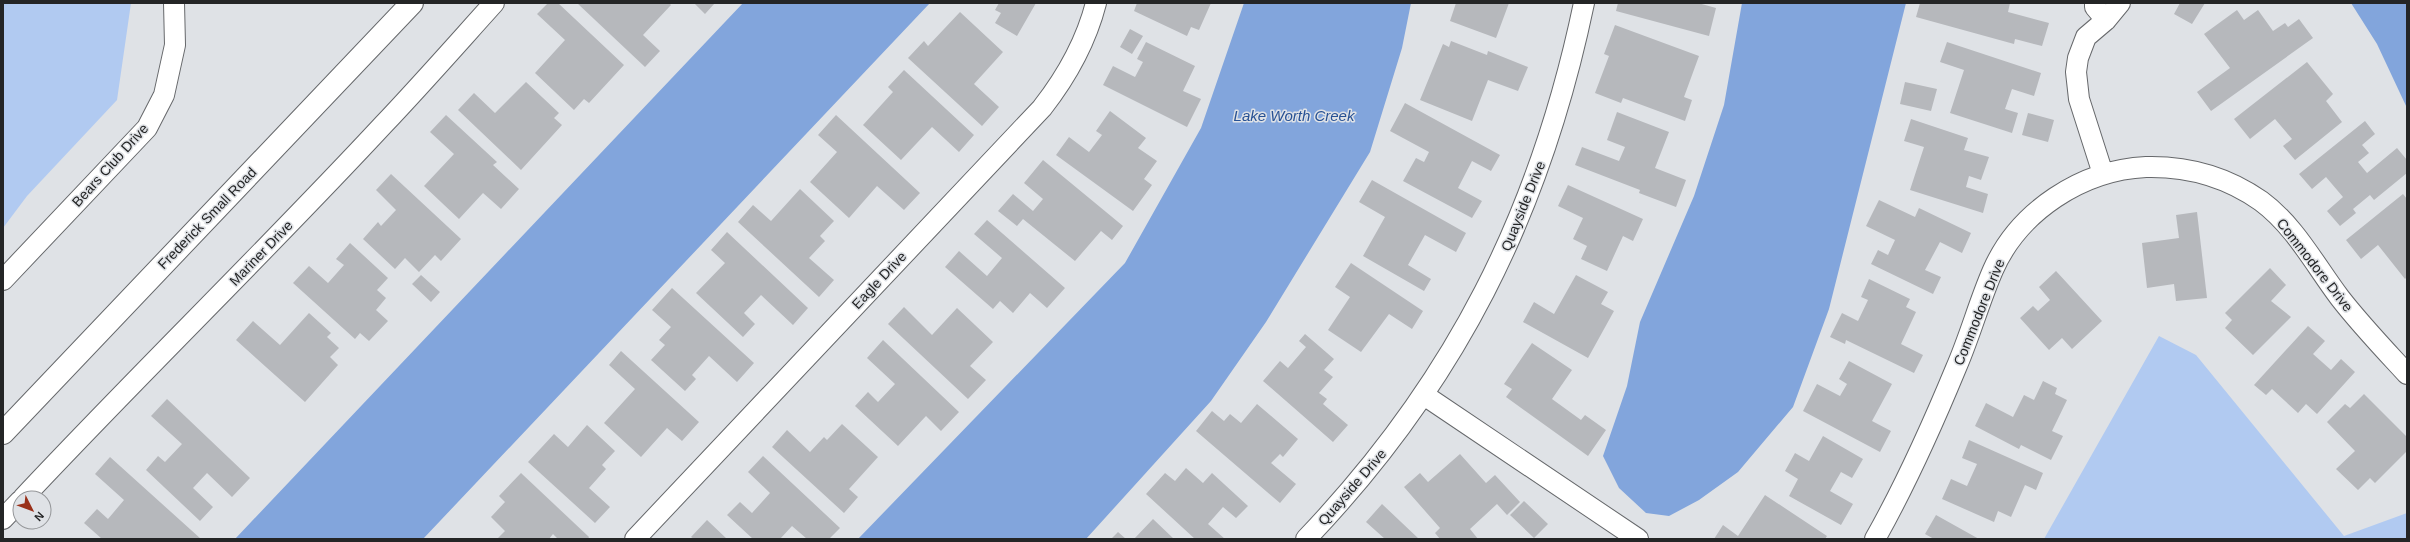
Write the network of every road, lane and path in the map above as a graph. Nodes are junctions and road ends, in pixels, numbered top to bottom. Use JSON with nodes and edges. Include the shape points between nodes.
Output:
{"nodes":[{"id":1,"x":174,"y":3,"type":"edge"},
{"id":2,"x":412,"y":3,"type":"edge"},
{"id":3,"x":494,"y":3,"type":"edge"},
{"id":4,"x":1096,"y":3,"type":"edge"},
{"id":5,"x":1584,"y":3,"type":"edge"},
{"id":6,"x":2095,"y":3,"type":"edge"},
{"id":7,"x":2120,"y":3,"type":"edge"},
{"id":8,"x":2106,"y":20,"type":"junction"},
{"id":9,"x":2103,"y":174,"type":"junction"},
{"id":10,"x":3,"y":280,"type":"edge"},
{"id":11,"x":2407,"y":374,"type":"edge"},
{"id":12,"x":1424,"y":395,"type":"junction"},
{"id":13,"x":3,"y":433,"type":"edge"},
{"id":14,"x":31,"y":490,"type":"edge"},
{"id":15,"x":12,"y":509,"type":"edge"},
{"id":16,"x":3,"y":519,"type":"edge"},
{"id":17,"x":635,"y":539,"type":"edge"},
{"id":18,"x":1306,"y":539,"type":"edge"},
{"id":19,"x":1638,"y":539,"type":"edge"},
{"id":20,"x":1875,"y":539,"type":"edge"}],
"edges":[{"from":1,"to":10,"type":"street","name":"Bears Club Drive","via":[[175,45],[164,95],[147,128]]},
{"from":2,"to":13,"type":"street","name":"Frederick Small Road"},
{"from":3,"to":14,"type":"street","name":"Mariner Drive","via":[[384,125]]},
{"from":4,"to":17,"type":"street","name":"Eagle Drive","via":[[1079,50],[1042,108]]},
{"from":5,"to":12,"type":"street","name":"Quayside Drive","via":[[1560,103],[1541,164],[1517,224],[1490,283]]},
{"from":6,"to":8,"type":"street","via":[[2095,7]]},
{"from":7,"to":8,"type":"street"},
{"from":8,"to":9,"type":"street","via":[[2086,36],[2076,72],[2079,99]]},
{"from":9,"to":11,"type":"street","name":"Commodore Drive","via":[[2134,168],[2187,169],[2226,182],[2261,201],[2282,219],[2299,239],[2340,298],[2372,338]]},
{"from":9,"to":20,"type":"street","name":"Commodore Drive","via":[[2078,184],[2044,206],[2024,224],[2007,245],[1994,269],[1959,362],[1928,434]]},
{"from":12,"to":18,"type":"street","name":"Quayside Drive","via":[[1386,448]]},
{"from":12,"to":19,"type":"street"},
{"from":15,"to":16,"type":"street"}]}
